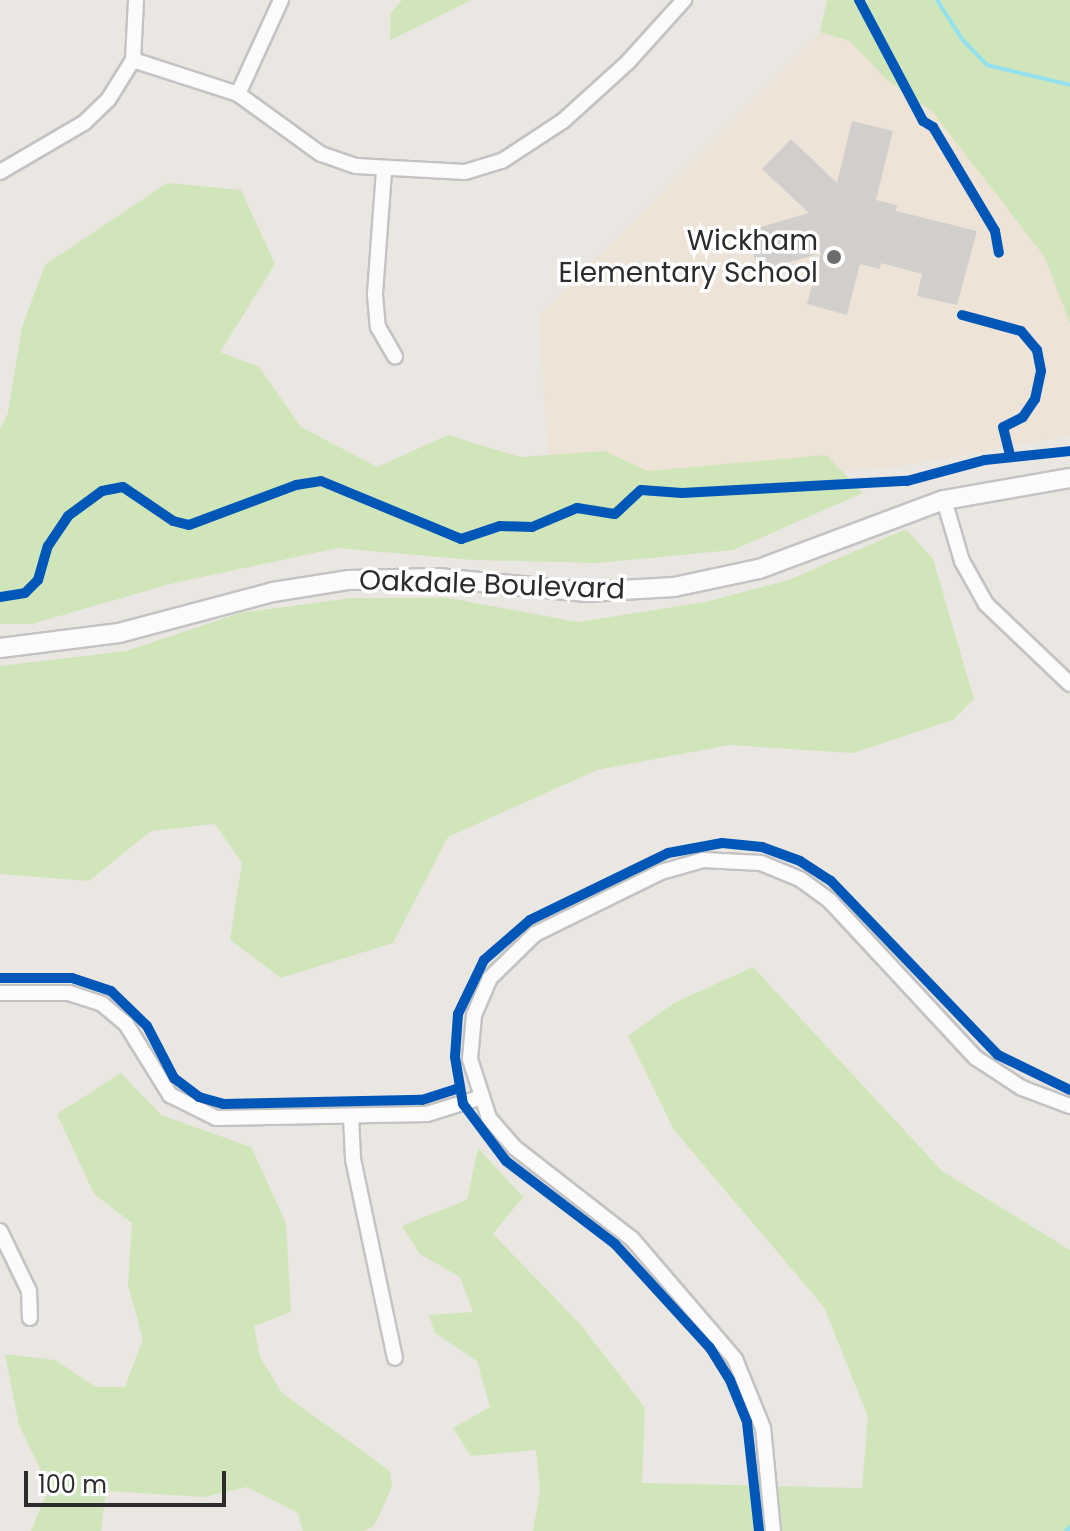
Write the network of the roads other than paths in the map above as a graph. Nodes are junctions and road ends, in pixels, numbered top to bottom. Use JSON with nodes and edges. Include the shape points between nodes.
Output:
{"nodes":[{"id":1,"x":136,"y":0,"type":"edge"},
{"id":2,"x":281,"y":0,"type":"edge"},
{"id":3,"x":684,"y":0,"type":"edge"},
{"id":4,"x":133,"y":60,"type":"junction"},
{"id":5,"x":238,"y":94,"type":"junction"},
{"id":6,"x":2,"y":164,"type":"edge"},
{"id":7,"x":384,"y":171,"type":"junction"},
{"id":8,"x":395,"y":356,"type":"dead end"},
{"id":9,"x":1070,"y":478,"type":"edge"},
{"id":10,"x":944,"y":500,"type":"junction"},
{"id":11,"x":0,"y":648,"type":"edge"},
{"id":12,"x":1070,"y":684,"type":"edge"},
{"id":13,"x":0,"y":993,"type":"edge"},
{"id":14,"x":479,"y":1098,"type":"junction"},
{"id":15,"x":1070,"y":1106,"type":"edge"},
{"id":16,"x":351,"y":1116,"type":"junction"},
{"id":17,"x":0,"y":1231,"type":"edge"},
{"id":18,"x":30,"y":1318,"type":"dead end"},
{"id":19,"x":395,"y":1358,"type":"dead end"},
{"id":20,"x":773,"y":1531,"type":"edge"}],
"edges":[{"from":1,"to":4,"type":"street"},
{"from":2,"to":5,"type":"street"},
{"from":3,"to":7,"type":"street","via":[[628,62],[536,141],[502,161],[465,172]]},
{"from":4,"to":5,"type":"street"},
{"from":4,"to":6,"type":"street","via":[[108,100],[84,123]]},
{"from":5,"to":7,"type":"street","via":[[321,154]]},
{"from":7,"to":8,"type":"street","via":[[375,295],[378,327]]},
{"from":9,"to":10,"type":"main road","name":"Oakdale Boulevard"},
{"from":10,"to":11,"type":"main road","name":"Oakdale Boulevard","via":[[759,569],[674,587],[587,592],[438,578],[349,580],[273,592],[119,633]]},
{"from":10,"to":12,"type":"street","via":[[962,561],[986,604]]},
{"from":13,"to":16,"type":"street","via":[[69,993],[102,1004],[126,1024],[170,1095],[208,1116]]},
{"from":14,"to":15,"type":"street","via":[[470,1059],[474,1015],[504,960],[535,934],[661,872],[724,858],[781,870],[814,888],[976,1058],[1022,1088]]},
{"from":14,"to":16,"type":"street","via":[[427,1114]]},
{"from":14,"to":20,"type":"street","via":[[515,1148],[632,1239],[735,1359],[763,1428]]},
{"from":16,"to":19,"type":"street","via":[[356,1174]]},
{"from":17,"to":18,"type":"street","via":[[29,1291]]}]}
